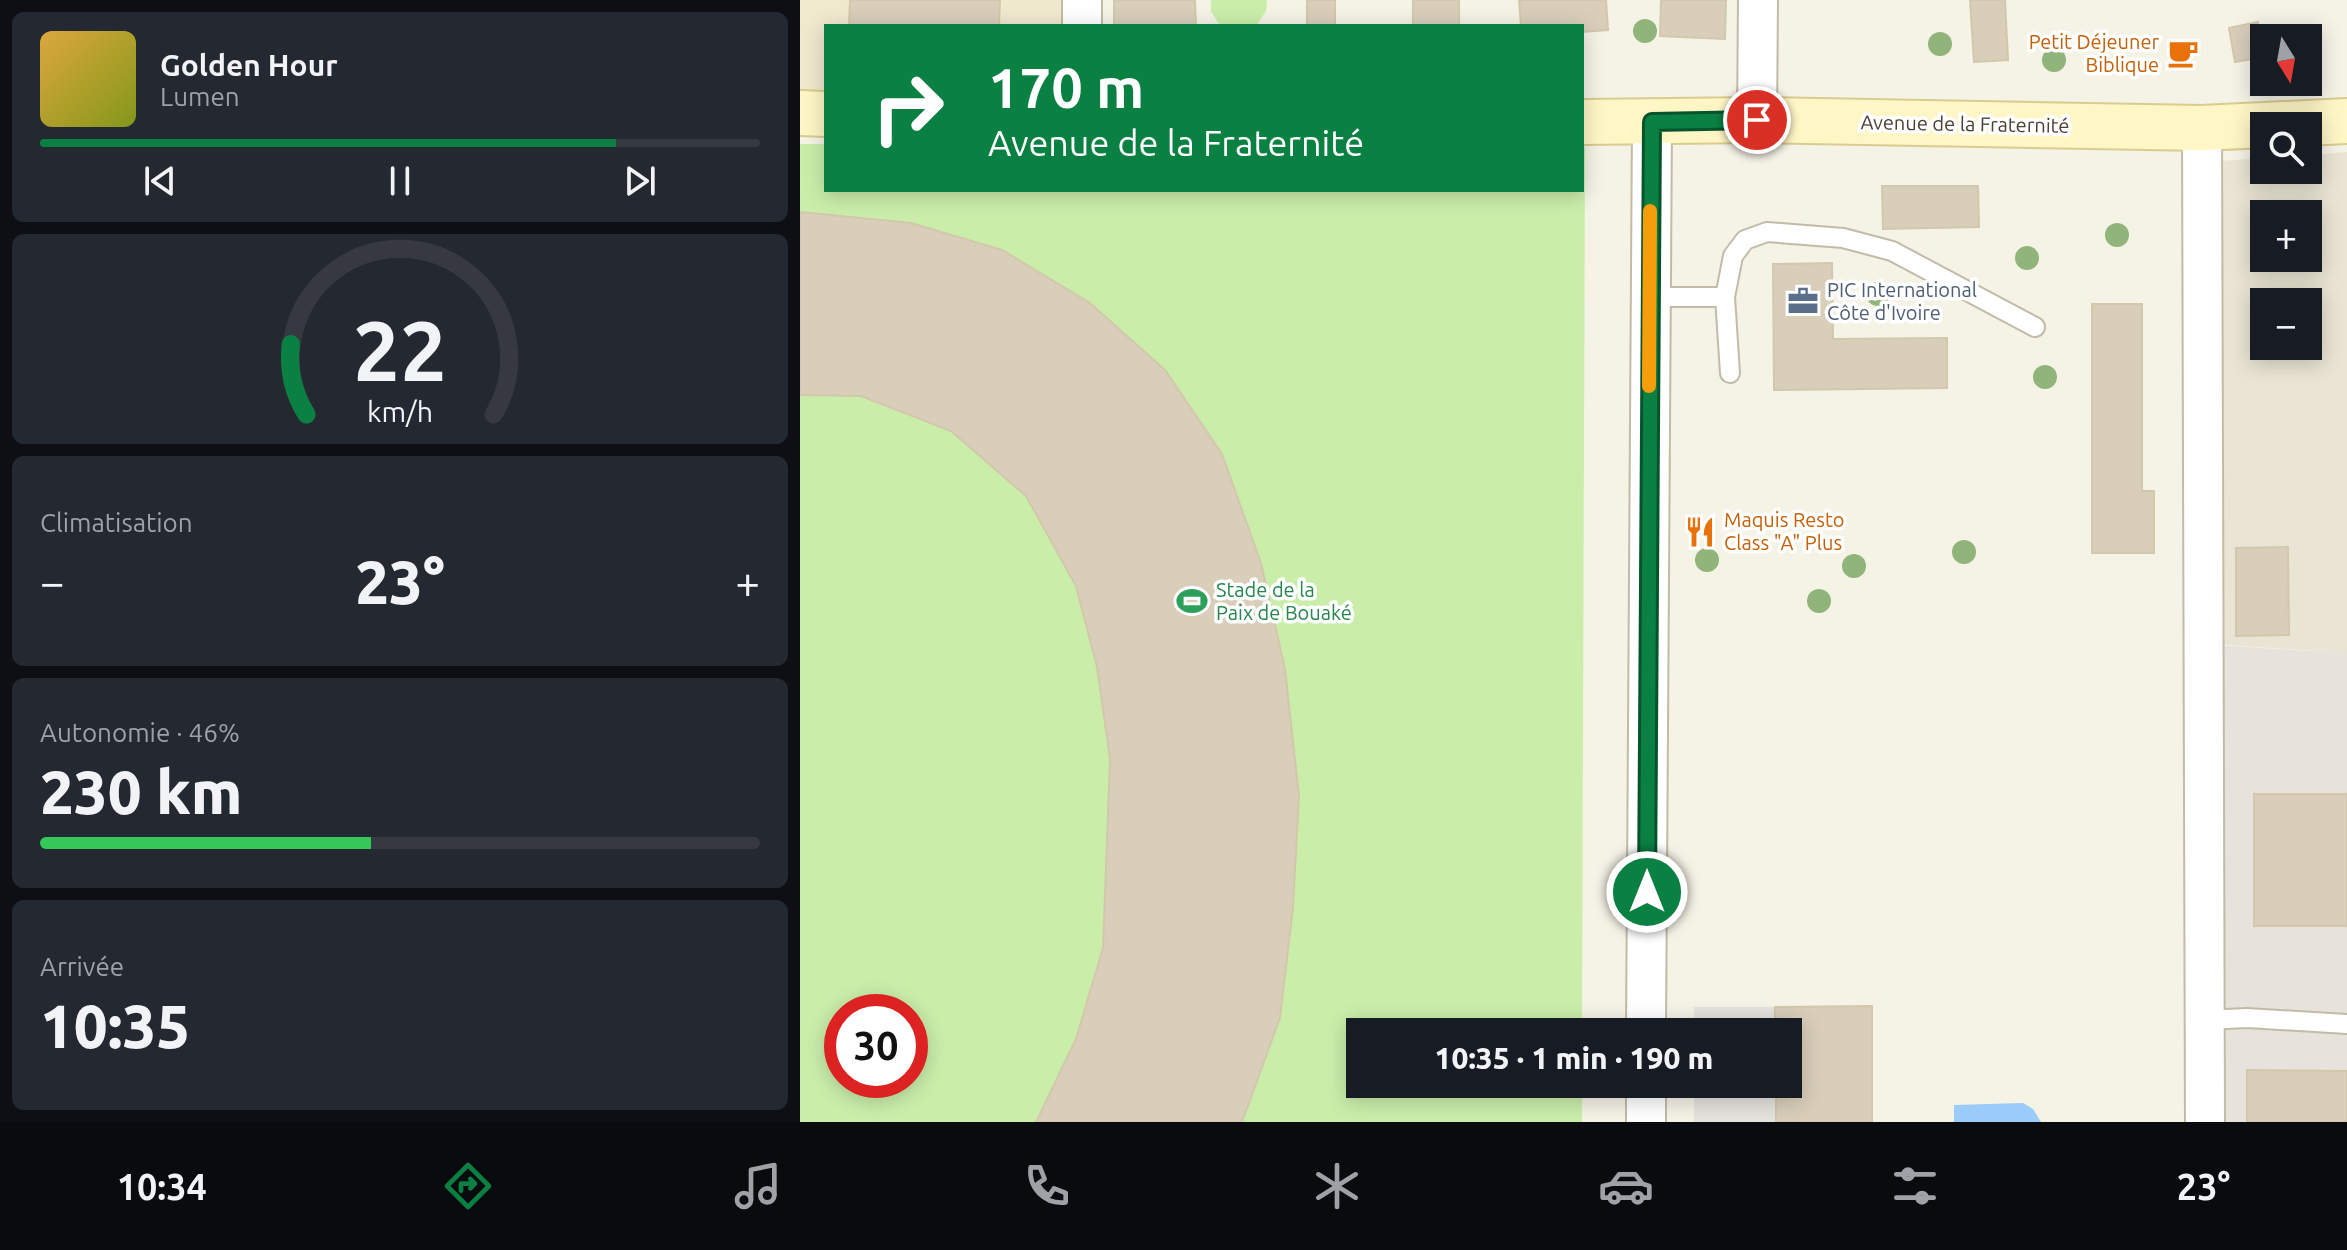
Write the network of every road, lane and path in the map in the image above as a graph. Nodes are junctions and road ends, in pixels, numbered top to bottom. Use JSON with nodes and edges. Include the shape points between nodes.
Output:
{"nodes":[{"id":1,"x":1082,"y":0,"type":"edge"},
{"id":2,"x":1758,"y":0,"type":"edge"},
{"id":3,"x":1082,"y":24,"type":"edge"},
{"id":4,"x":800,"y":113,"type":"edge"},
{"id":5,"x":824,"y":114,"type":"edge"},
{"id":6,"x":1757,"y":120,"type":"junction"},
{"id":7,"x":2347,"y":121,"type":"edge"},
{"id":8,"x":1584,"y":122,"type":"edge"},
{"id":9,"x":1652,"y":122,"type":"junction"},
{"id":10,"x":2202,"y":128,"type":"junction"},
{"id":11,"x":1649,"y":297,"type":"junction"},
{"id":12,"x":1725,"y":297,"type":"junction"},
{"id":13,"x":2035,"y":327,"type":"dead end"},
{"id":14,"x":1730,"y":373,"type":"dead end"},
{"id":15,"x":1646,"y":1018,"type":"edge"},
{"id":16,"x":2205,"y":1020,"type":"junction"},
{"id":17,"x":2347,"y":1024,"type":"edge"},
{"id":18,"x":1646,"y":1098,"type":"edge"},
{"id":19,"x":1646,"y":1122,"type":"edge"},
{"id":20,"x":2205,"y":1122,"type":"edge"}],
"edges":[{"from":1,"to":3,"type":"street"},
{"from":2,"to":6,"type":"street"},
{"from":4,"to":5,"type":"street"},
{"from":6,"to":9,"type":"street","name":"Avenue de la Fraternité"},
{"from":6,"to":10,"type":"street","name":"Avenue de la Fraternité"},
{"from":7,"to":10,"type":"street","name":"Avenue de la Fraternité"},
{"from":8,"to":9,"type":"street","name":"Avenue de la Fraternité"},
{"from":9,"to":11,"type":"street"},
{"from":10,"to":16,"type":"street"},
{"from":11,"to":12,"type":"lane"},
{"from":11,"to":15,"type":"street"},
{"from":12,"to":13,"type":"lane","via":[[1733,256],[1745,240],[1767,232],[1843,238],[1892,251]]},
{"from":12,"to":14,"type":"lane"},
{"from":16,"to":17,"type":"lane"},
{"from":16,"to":20,"type":"street"},
{"from":18,"to":19,"type":"street"}]}
